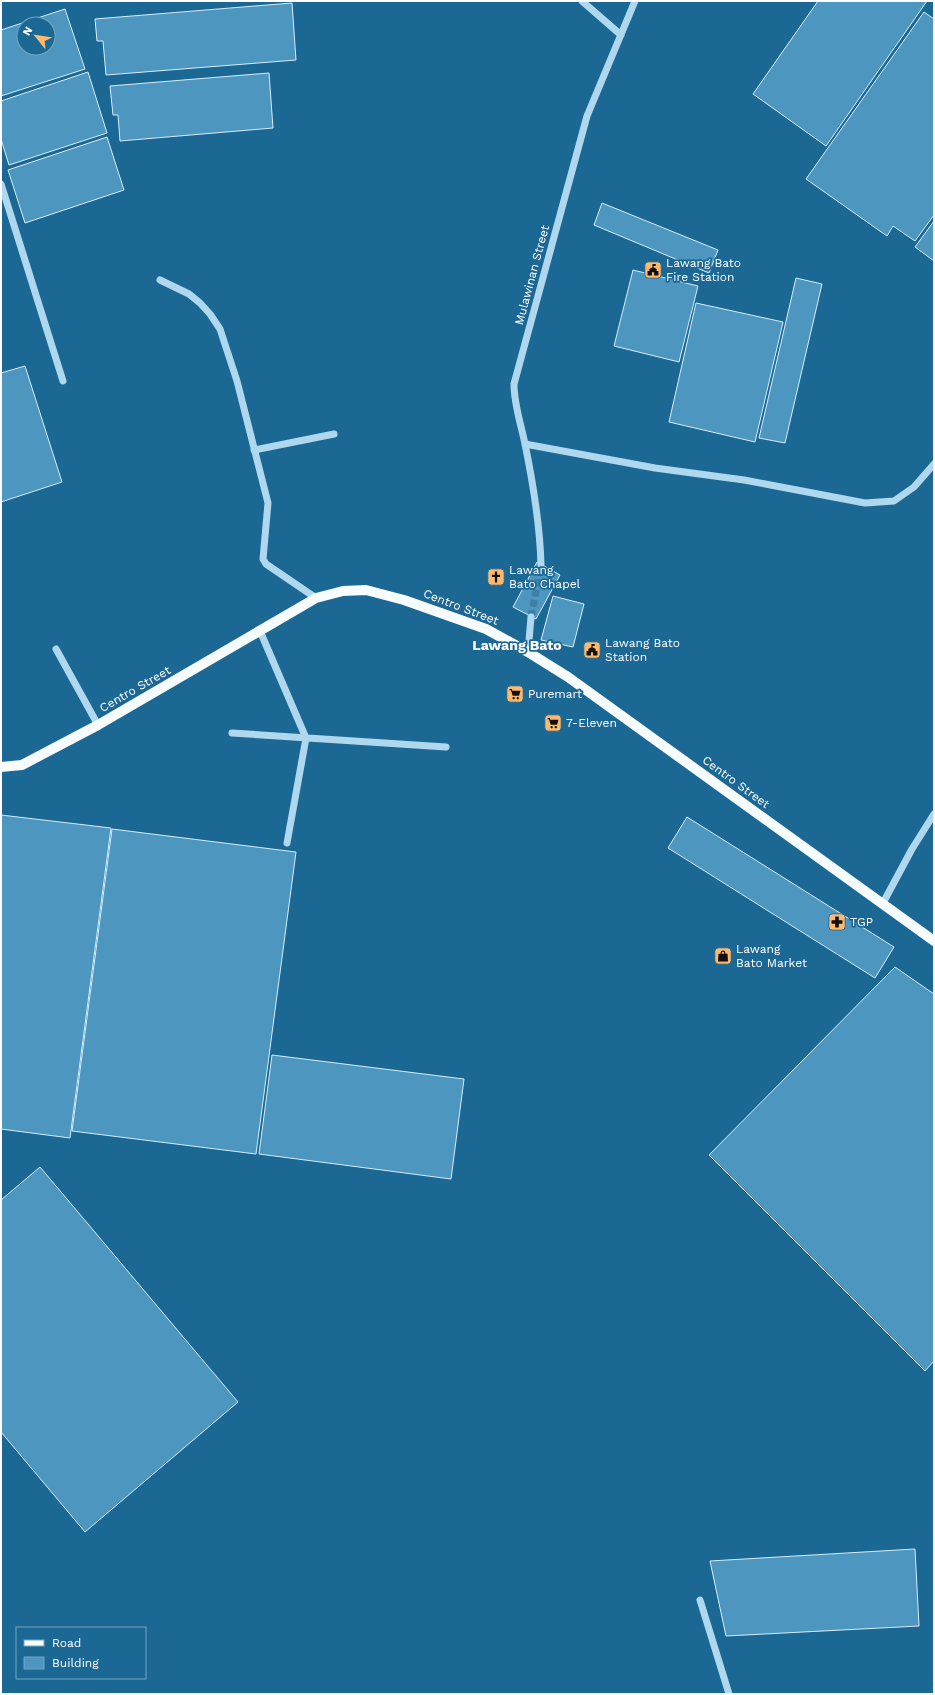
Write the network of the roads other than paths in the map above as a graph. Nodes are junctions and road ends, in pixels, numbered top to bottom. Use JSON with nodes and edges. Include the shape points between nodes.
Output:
{"nodes":[{"id":1,"x":582,"y":1,"type":"edge"},
{"id":2,"x":635,"y":1,"type":"edge"},
{"id":3,"x":621,"y":35,"type":"junction"},
{"id":4,"x":1,"y":184,"type":"edge"},
{"id":5,"x":160,"y":280,"type":"dead end"},
{"id":6,"x":63,"y":381,"type":"dead end"},
{"id":7,"x":334,"y":434,"type":"dead end"},
{"id":8,"x":525,"y":444,"type":"junction"},
{"id":9,"x":254,"y":450,"type":"junction"},
{"id":10,"x":934,"y":464,"type":"edge"},
{"id":11,"x":541,"y":565,"type":"tunnel mouth"},
{"id":12,"x":316,"y":598,"type":"junction"},
{"id":13,"x":531,"y":616,"type":"tunnel mouth"},
{"id":14,"x":260,"y":631,"type":"junction"},
{"id":15,"x":56,"y":649,"type":"dead end"},
{"id":16,"x":528,"y":652,"type":"junction"},
{"id":17,"x":98,"y":725,"type":"junction"},
{"id":18,"x":232,"y":733,"type":"dead end"},
{"id":19,"x":306,"y":738,"type":"junction"},
{"id":20,"x":446,"y":747,"type":"dead end"},
{"id":21,"x":1,"y":767,"type":"edge"},
{"id":22,"x":934,"y":814,"type":"edge"},
{"id":23,"x":287,"y":843,"type":"dead end"},
{"id":24,"x":883,"y":903,"type":"junction"},
{"id":25,"x":934,"y":940,"type":"edge"},
{"id":26,"x":700,"y":1600,"type":"dead end"},
{"id":27,"x":729,"y":1694,"type":"edge"}],
"edges":[{"from":1,"to":3,"type":"street"},
{"from":2,"to":3,"type":"street","name":"Mulawinan Street"},
{"from":3,"to":8,"type":"street","name":"Mulawinan Street","via":[[587,116],[514,384],[514,397]]},
{"from":4,"to":6,"type":"street"},
{"from":5,"to":9,"type":"street","via":[[189,294],[210,314],[220,329],[237,381]]},
{"from":7,"to":9,"type":"street"},
{"from":8,"to":10,"type":"street","via":[[865,503],[894,501],[914,487]]},
{"from":8,"to":11,"type":"street","name":"Mulawinan Street","via":[[540,539]]},
{"from":9,"to":12,"type":"street","via":[[268,503],[263,553],[266,564]]},
{"from":12,"to":14,"type":"main road","name":"Centro Street"},
{"from":12,"to":16,"type":"main road","name":"Centro Street","via":[[343,591],[366,590],[404,600],[486,629]]},
{"from":13,"to":16,"type":"street"},
{"from":14,"to":17,"type":"main road","name":"Centro Street"},
{"from":14,"to":19,"type":"street"},
{"from":15,"to":17,"type":"street"},
{"from":16,"to":24,"type":"main road","name":"Centro Street","via":[[568,677]]},
{"from":17,"to":21,"type":"main road","name":"Centro Street","via":[[22,765]]},
{"from":18,"to":19,"type":"street"},
{"from":19,"to":20,"type":"street"},
{"from":19,"to":23,"type":"street"},
{"from":22,"to":24,"type":"street"},
{"from":24,"to":25,"type":"main road","name":"Centro Street"},
{"from":26,"to":27,"type":"street"}]}
